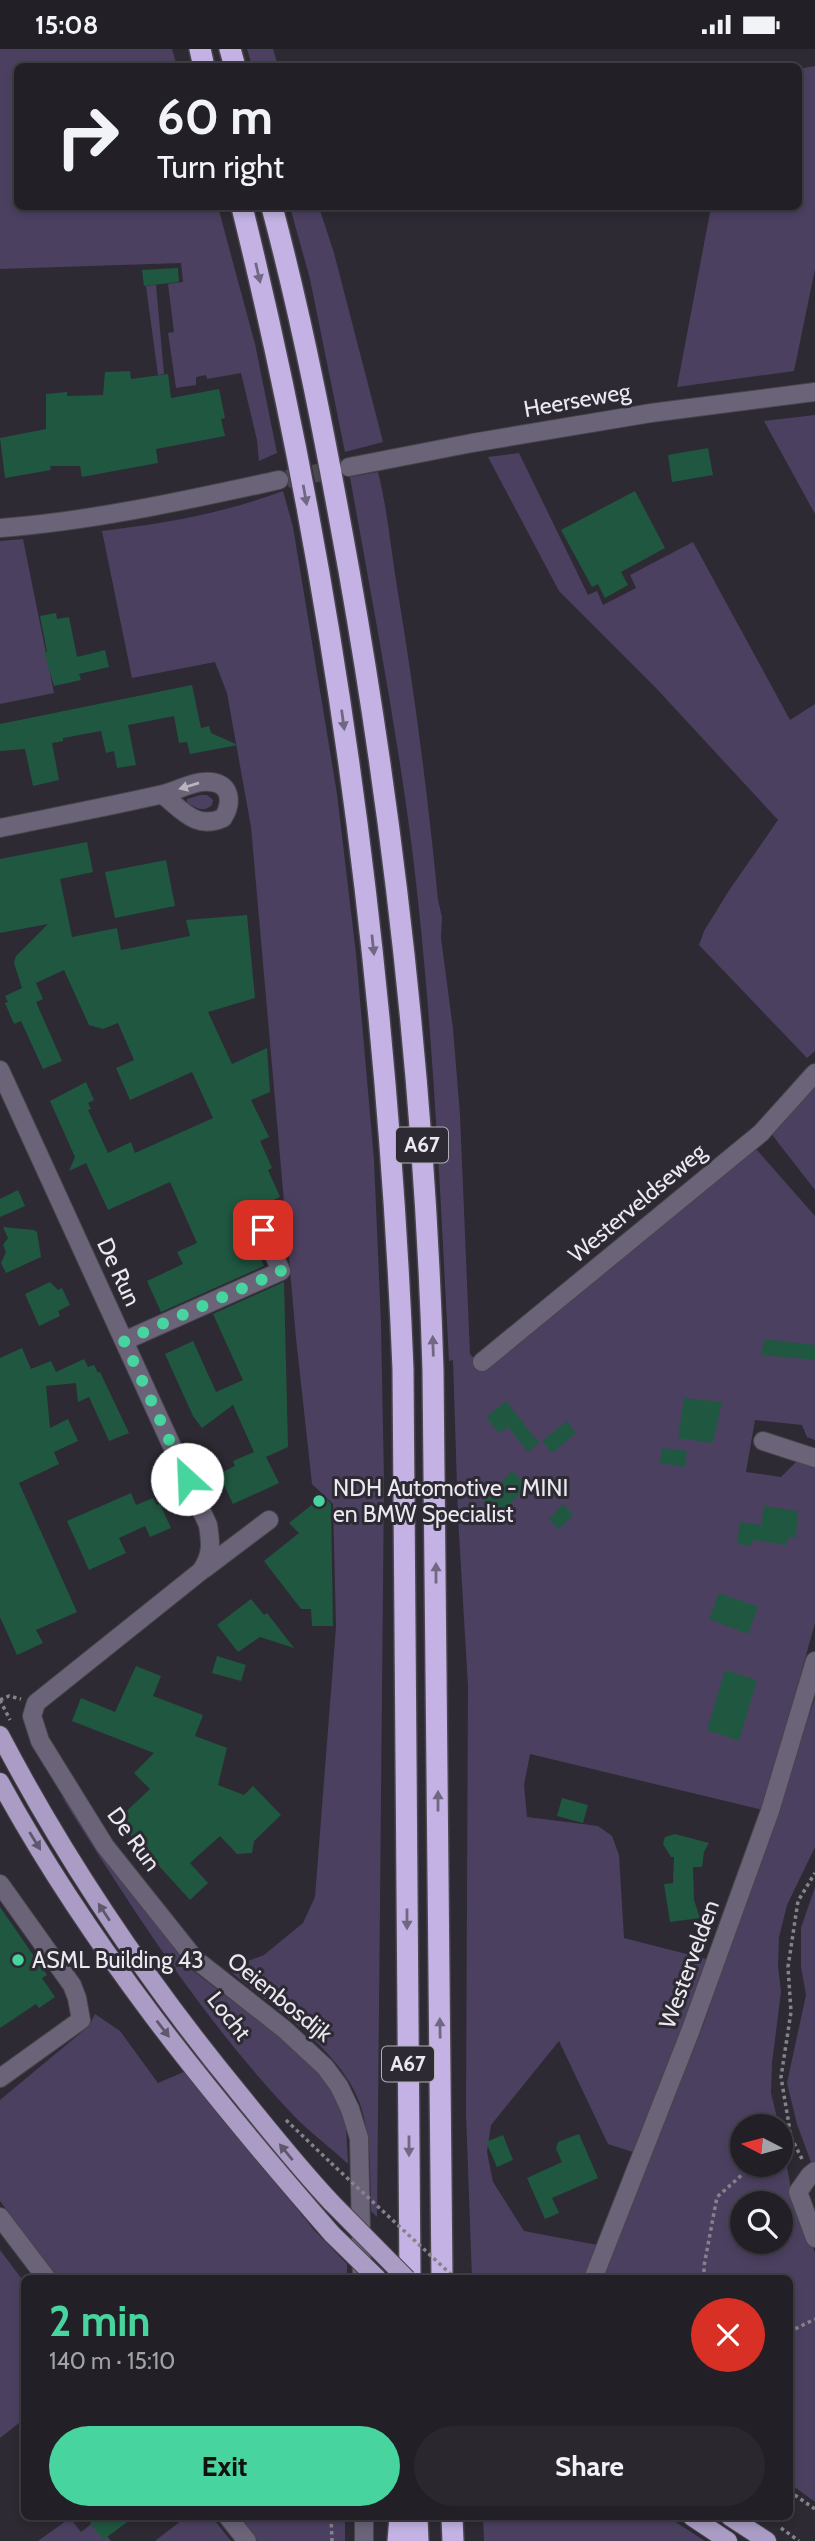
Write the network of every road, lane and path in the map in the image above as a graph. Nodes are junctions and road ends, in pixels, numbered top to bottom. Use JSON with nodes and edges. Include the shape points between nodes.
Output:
{"nodes":[{"id":1,"x":243,"y":210,"type":"edge"},
{"id":2,"x":273,"y":210,"type":"edge"},
{"id":3,"x":815,"y":392,"type":"edge"},
{"id":4,"x":349,"y":467,"type":"tunnel mouth"},
{"id":5,"x":279,"y":480,"type":"tunnel mouth"},
{"id":6,"x":0,"y":528,"type":"edge"},
{"id":7,"x":163,"y":795,"type":"dead end"},
{"id":8,"x":0,"y":828,"type":"edge"},
{"id":9,"x":0,"y":1070,"type":"edge"},
{"id":10,"x":815,"y":1073,"type":"edge"},
{"id":11,"x":263,"y":1230,"type":"dead end"},
{"id":12,"x":124,"y":1341,"type":"junction"},
{"id":13,"x":482,"y":1362,"type":"dead end"},
{"id":14,"x":763,"y":1441,"type":"dead end"},
{"id":15,"x":815,"y":1458,"type":"edge"},
{"id":16,"x":269,"y":1520,"type":"dead end"},
{"id":17,"x":201,"y":1571,"type":"junction"},
{"id":18,"x":815,"y":1661,"type":"edge"},
{"id":19,"x":0,"y":1700,"type":"edge"},
{"id":20,"x":6,"y":1730,"type":"edge"},
{"id":21,"x":0,"y":1782,"type":"edge"},
{"id":22,"x":815,"y":1873,"type":"edge"},
{"id":23,"x":0,"y":1884,"type":"edge"},
{"id":24,"x":195,"y":1959,"type":"joint"},
{"id":25,"x":0,"y":2078,"type":"edge"},
{"id":26,"x":278,"y":2112,"type":"dead end"},
{"id":27,"x":787,"y":2114,"type":"edge"},
{"id":28,"x":793,"y":2140,"type":"edge"},
{"id":29,"x":812,"y":2173,"type":"edge"},
{"id":30,"x":740,"y":2177,"type":"edge"},
{"id":31,"x":0,"y":2217,"type":"edge"},
{"id":32,"x":815,"y":2238,"type":"edge"},
{"id":33,"x":44,"y":2275,"type":"edge"},
{"id":34,"x":362,"y":2275,"type":"edge"},
{"id":35,"x":374,"y":2275,"type":"edge"},
{"id":36,"x":405,"y":2275,"type":"edge"},
{"id":37,"x":409,"y":2275,"type":"edge"},
{"id":38,"x":442,"y":2275,"type":"edge"},
{"id":39,"x":452,"y":2275,"type":"edge"},
{"id":40,"x":595,"y":2275,"type":"edge"},
{"id":41,"x":704,"y":2275,"type":"edge"},
{"id":42,"x":815,"y":2319,"type":"edge"},
{"id":43,"x":793,"y":2330,"type":"edge"},
{"id":44,"x":793,"y":2494,"type":"edge"},
{"id":45,"x":815,"y":2509,"type":"edge"},
{"id":46,"x":230,"y":2520,"type":"edge"},
{"id":47,"x":331,"y":2520,"type":"edge"},
{"id":48,"x":363,"y":2520,"type":"edge"},
{"id":49,"x":400,"y":2520,"type":"edge"},
{"id":50,"x":417,"y":2520,"type":"edge"},
{"id":51,"x":452,"y":2520,"type":"edge"},
{"id":52,"x":696,"y":2520,"type":"edge"},
{"id":53,"x":735,"y":2520,"type":"edge"},
{"id":54,"x":247,"y":2541,"type":"edge"},
{"id":55,"x":332,"y":2541,"type":"edge"},
{"id":56,"x":364,"y":2541,"type":"edge"},
{"id":57,"x":398,"y":2541,"type":"edge"},
{"id":58,"x":418,"y":2541,"type":"edge"},
{"id":59,"x":453,"y":2541,"type":"edge"},
{"id":60,"x":728,"y":2541,"type":"edge"},
{"id":61,"x":767,"y":2541,"type":"edge"}],
"edges":[{"from":1,"to":37,"type":"highway","number":"A67","one_way":true,"via":[[293,435],[337,674],[385,1070],[403,1369]]},
{"from":38,"to":2,"type":"highway","number":"A67","one_way":true,"via":[[433,1370],[415,1055],[396,874],[367,670],[323,429]]},
{"from":3,"to":4,"type":"street","name":"Heerseweg","via":[[651,413]]},
{"from":5,"to":6,"type":"street","via":[[103,515]]},
{"from":7,"to":8,"type":"street"},
{"from":9,"to":12,"type":"street","name":"De Run"},
{"from":10,"to":13,"type":"street","name":"Westerveldseweg","via":[[761,1133]]},
{"from":11,"to":12,"type":"street","via":[[281,1271]]},
{"from":12,"to":17,"type":"street","name":"De Run","via":[[208,1525],[211,1547]]},
{"from":14,"to":15,"type":"street"},
{"from":16,"to":17,"type":"street","name":"De Run"},
{"from":17,"to":24,"type":"street","name":"De Run","via":[[36,1703],[33,1716],[40,1741],[105,1846]]},
{"from":18,"to":40,"type":"street","name":"Westervelden","via":[[756,1850]]},
{"from":19,"to":20,"type":"path"},
{"from":36,"to":20,"type":"main road","name":"Locht","one_way":true,"bridge":true,"via":[[303,2172],[184,2026],[106,1916],[28,1788]]},
{"from":21,"to":35,"type":"main road","one_way":true,"bridge":true,"via":[[95,1937],[215,2099],[332,2234]]},
{"from":22,"to":27,"type":"path","via":[[798,1901],[788,1967],[791,2012],[781,2077]]},
{"from":23,"to":25,"type":"street","via":[[31,1940],[72,1985],[81,2020]]},
{"from":24,"to":34,"type":"street","name":"Oeienbosdijk","via":[[284,2029],[339,2086],[359,2138]]},
{"from":26,"to":39,"type":"path","bridge":true},
{"from":28,"to":29,"type":"path"},
{"from":29,"to":32,"type":"street","via":[[798,2192]]},
{"from":30,"to":41,"type":"path","via":[[717,2197]]},
{"from":31,"to":33,"type":"street"},
{"from":42,"to":43,"type":"path"},
{"from":44,"to":45,"type":"path"},
{"from":46,"to":54,"type":"street"},
{"from":47,"to":55,"type":"path"},
{"from":48,"to":56,"type":"street"},
{"from":49,"to":57,"type":"highway"},
{"from":50,"to":58,"type":"highway"},
{"from":51,"to":59,"type":"highway"},
{"from":52,"to":60,"type":"main road"},
{"from":53,"to":61,"type":"main road"}]}
